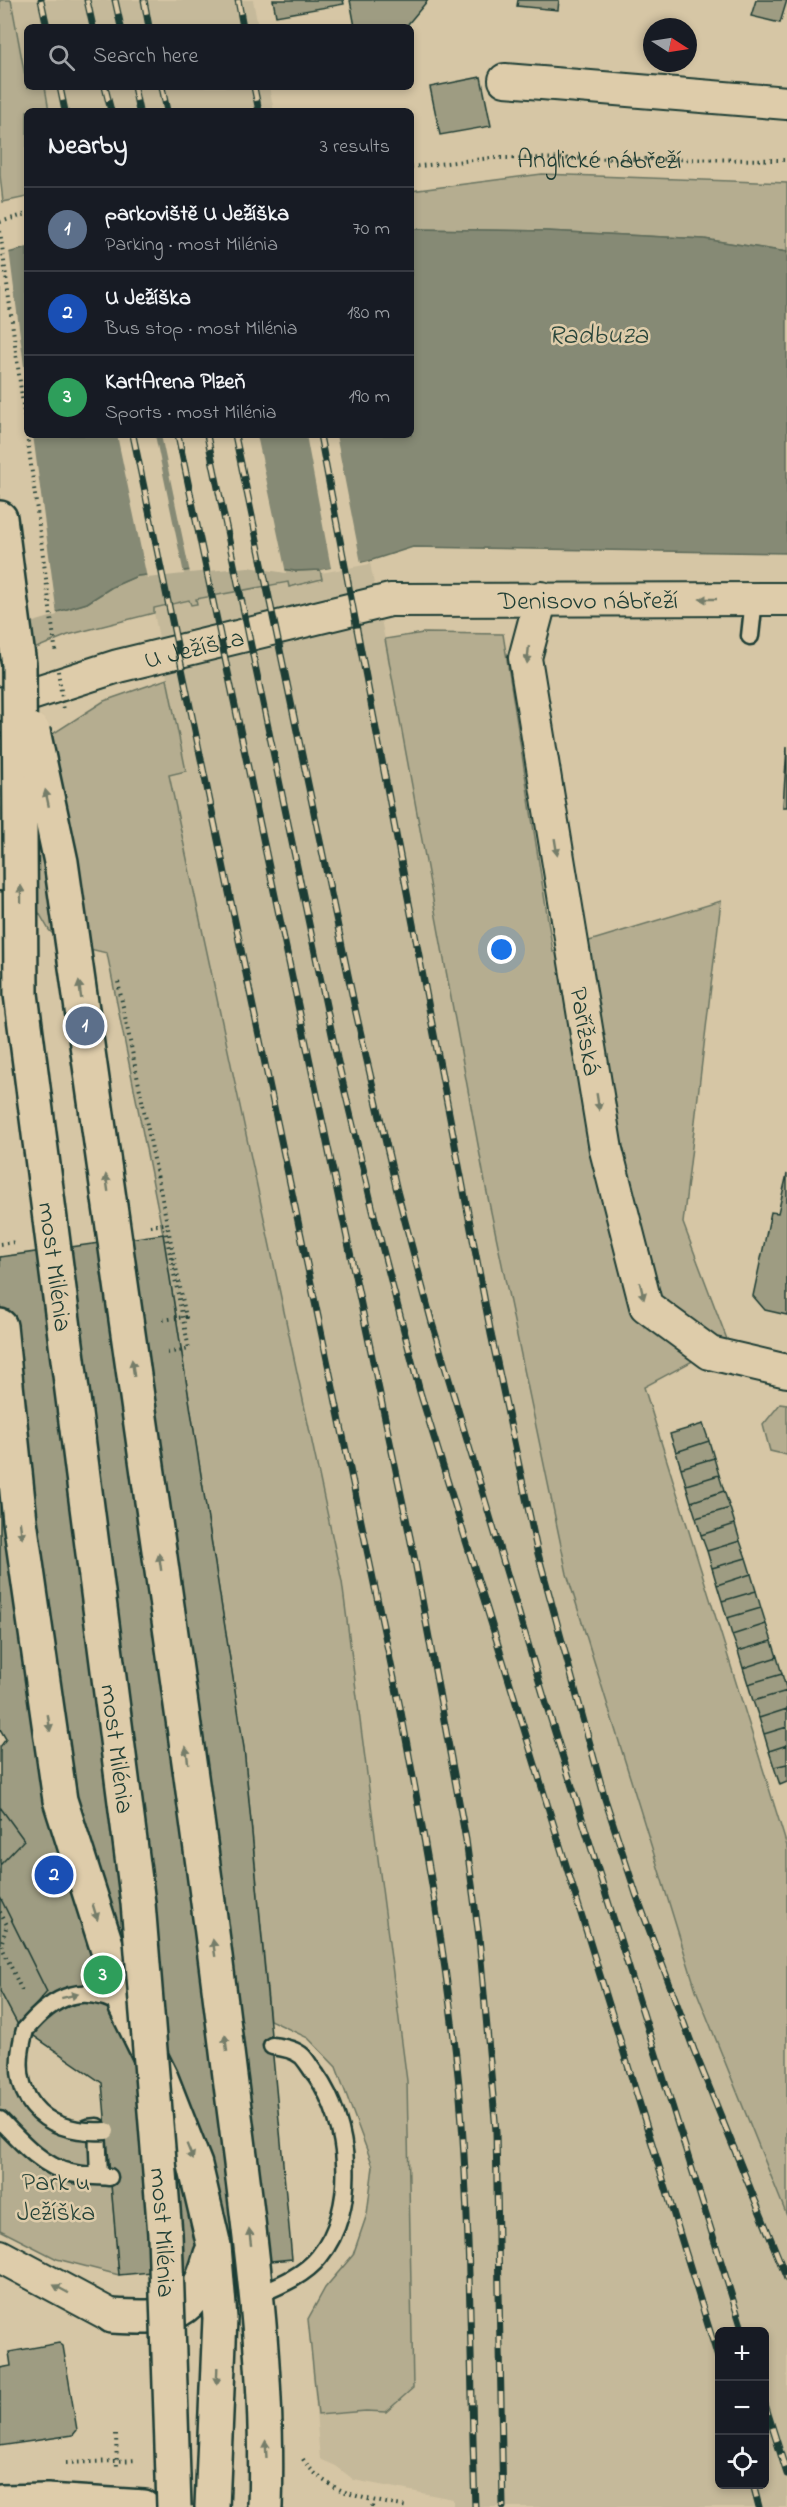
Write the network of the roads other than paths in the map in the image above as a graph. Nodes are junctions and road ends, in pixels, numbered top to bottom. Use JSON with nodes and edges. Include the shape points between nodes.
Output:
{"nodes":[{"id":1,"x":505,"y":80,"type":"dead end"},
{"id":2,"x":787,"y":103,"type":"edge"},
{"id":3,"x":0,"y":518,"type":"edge"},
{"id":4,"x":541,"y":598,"type":"junction"},
{"id":5,"x":754,"y":599,"type":"junction"},
{"id":6,"x":787,"y":599,"type":"edge"},
{"id":7,"x":390,"y":600,"type":"joint"},
{"id":8,"x":750,"y":636,"type":"dead end"},
{"id":9,"x":19,"y":665,"type":"junction"},
{"id":10,"x":0,"y":704,"type":"edge"},
{"id":11,"x":0,"y":909,"type":"edge"},
{"id":12,"x":21,"y":994,"type":"junction"},
{"id":13,"x":0,"y":1326,"type":"edge"},
{"id":14,"x":787,"y":1371,"type":"edge"},
{"id":15,"x":126,"y":2007,"type":"junction"},
{"id":16,"x":27,"y":2032,"type":"junction"},
{"id":17,"x":272,"y":2046,"type":"dead end"},
{"id":18,"x":0,"y":2120,"type":"edge"},
{"id":19,"x":106,"y":2131,"type":"dead end"},
{"id":20,"x":214,"y":2246,"type":"junction"},
{"id":21,"x":0,"y":2256,"type":"edge"},
{"id":22,"x":257,"y":2295,"type":"junction"},
{"id":23,"x":112,"y":2316,"type":"joint"},
{"id":24,"x":0,"y":2502,"type":"edge"},
{"id":25,"x":144,"y":2507,"type":"edge"},
{"id":26,"x":174,"y":2507,"type":"edge"},
{"id":27,"x":212,"y":2507,"type":"edge"},
{"id":28,"x":265,"y":2507,"type":"edge"}],
"edges":[{"from":1,"to":2,"type":"street"},
{"from":3,"to":9,"type":"main road","name":"most Milénia"},
{"from":5,"to":4,"type":"street","name":"Denisovo nábřeží","one_way":true},
{"from":4,"to":7,"type":"street","name":"Denisovo nábřeží"},
{"from":4,"to":14,"type":"street","name":"Pařížská","one_way":true,"via":[[525,658],[606,1150],[646,1305],[710,1353]]},
{"from":5,"to":6,"type":"street","name":"Denisovo nábřeží"},
{"from":5,"to":8,"type":"lane"},
{"from":7,"to":10,"type":"street","name":"U Ježíška","via":[[118,666]]},
{"from":12,"to":9,"type":"main road","name":"most Milénia","one_way":true,"bridge":true},
{"from":22,"to":9,"type":"main road","one_way":true,"bridge":true,"via":[[220,1996],[61,862]]},
{"from":11,"to":12,"type":"main road","name":"most Milénia","bridge":true},
{"from":12,"to":26,"type":"main road","name":"most Milénia","bridge":true,"via":[[140,1914],[165,2234]]},
{"from":13,"to":15,"type":"main road","one_way":true,"via":[[20,1521],[60,1800]]},
{"from":16,"to":15,"type":"lane","one_way":true,"via":[[40,2012],[59,1999],[82,1993],[106,1995]]},
{"from":15,"to":20,"type":"main road","one_way":true,"via":[[161,2078],[195,2164]]},
{"from":16,"to":18,"type":"lane","via":[[23,2066],[31,2096],[45,2113],[63,2124],[97,2127],[104,2177],[71,2173],[49,2164],[21,2143]]},
{"from":16,"to":19,"type":"lane","bridge":true,"via":[[18,2053],[27,2098],[43,2116],[63,2128]]},
{"from":17,"to":22,"type":"lane","via":[[302,2056],[327,2091],[342,2129],[346,2156],[344,2190],[335,2230],[319,2258],[287,2282]]},
{"from":20,"to":23,"type":"main road","via":[[191,2300],[178,2313],[160,2318]]},
{"from":20,"to":27,"type":"main road","one_way":true,"via":[[220,2318]]},
{"from":23,"to":21,"type":"street","one_way":true},
{"from":28,"to":22,"type":"main road","one_way":true,"via":[[267,2458]]},
{"from":24,"to":25,"type":"main road"}]}
